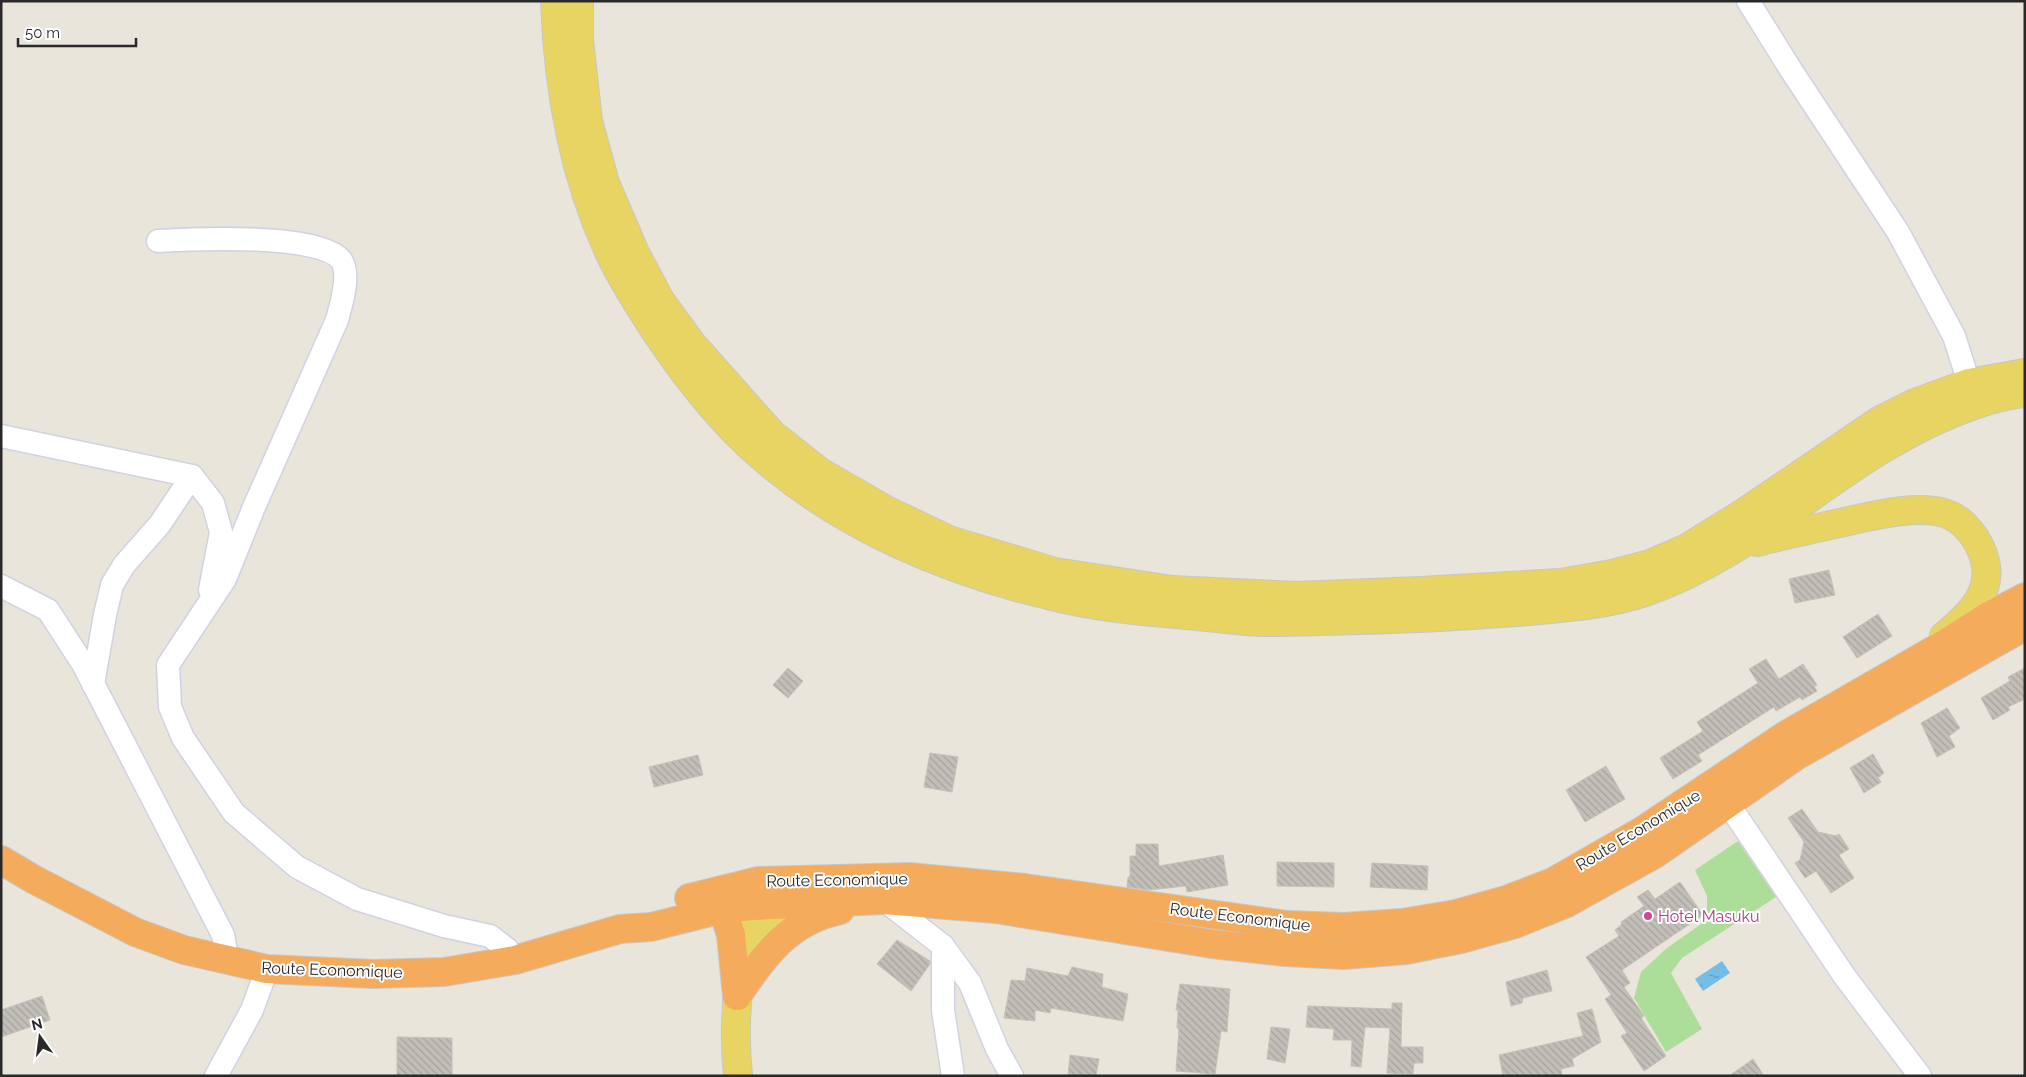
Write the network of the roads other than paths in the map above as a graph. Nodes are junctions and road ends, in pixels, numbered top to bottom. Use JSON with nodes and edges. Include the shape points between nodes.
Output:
{"nodes":[{"id":1,"x":555,"y":1,"type":"edge"},
{"id":2,"x":579,"y":1,"type":"edge"},
{"id":3,"x":1748,"y":1,"type":"edge"},
{"id":4,"x":158,"y":241,"type":"dead end"},
{"id":5,"x":2025,"y":373,"type":"edge"},
{"id":6,"x":1969,"y":383,"type":"junction"},
{"id":7,"x":2025,"y":393,"type":"edge"},
{"id":8,"x":1,"y":436,"type":"edge"},
{"id":9,"x":192,"y":476,"type":"junction"},
{"id":10,"x":1697,"y":570,"type":"junction"},
{"id":11,"x":1,"y":586,"type":"edge"},
{"id":12,"x":2025,"y":597,"type":"edge"},
{"id":13,"x":208,"y":606,"type":"junction"},
{"id":14,"x":2025,"y":626,"type":"edge"},
{"id":15,"x":1912,"y":663,"type":"junction"},
{"id":16,"x":93,"y":684,"type":"junction"},
{"id":17,"x":1720,"y":793,"type":"junction"},
{"id":18,"x":1,"y":860,"type":"edge"},
{"id":19,"x":768,"y":893,"type":"junction"},
{"id":20,"x":880,"y":901,"type":"junction"},
{"id":21,"x":1024,"y":901,"type":"junction"},
{"id":22,"x":723,"y":909,"type":"junction"},
{"id":23,"x":620,"y":929,"type":"junction"},
{"id":24,"x":942,"y":946,"type":"junction"},
{"id":25,"x":515,"y":960,"type":"junction"},
{"id":26,"x":228,"y":962,"type":"junction"},
{"id":27,"x":267,"y":969,"type":"junction"},
{"id":28,"x":737,"y":996,"type":"junction"},
{"id":29,"x":216,"y":1076,"type":"edge"},
{"id":30,"x":738,"y":1076,"type":"edge"},
{"id":31,"x":953,"y":1076,"type":"edge"},
{"id":32,"x":1012,"y":1076,"type":"edge"},
{"id":33,"x":1920,"y":1076,"type":"edge"}],
"edges":[{"from":1,"to":10,"type":"main road","via":[[560,74],[569,132],[584,188],[612,259],[644,314],[677,364],[718,415],[762,458],[810,494],[877,533],[950,566],[1052,596],[1125,609],[1258,622],[1426,619],[1547,609],[1616,600]]},
{"from":2,"to":6,"type":"main road","via":[[579,40],[588,121],[605,183],[635,253],[660,300],[692,344],[772,434],[820,472],[886,510],[949,540],[1055,572],[1172,590],[1296,596],[1561,582],[1612,574],[1650,564],[1686,548],[1879,421],[1915,402]]},
{"from":3,"to":6,"type":"street","via":[[1898,232],[1954,336]]},
{"from":4,"to":13,"type":"street","via":[[288,241],[328,250],[342,261],[345,278],[337,320],[225,579]]},
{"from":5,"to":6,"type":"main road"},
{"from":7,"to":10,"type":"main road","via":[[1970,406],[1901,437],[1849,468],[1760,532]]},
{"from":8,"to":9,"type":"street"},
{"from":9,"to":13,"type":"street","via":[[213,503],[221,532]]},
{"from":9,"to":16,"type":"street","via":[[160,524],[112,585]]},
{"from":10,"to":15,"type":"main road","via":[[1755,543],[1779,536],[1882,514],[1924,511],[1945,514],[1973,535],[1982,549],[1986,587],[1967,617]]},
{"from":11,"to":16,"type":"street","via":[[48,610]]},
{"from":12,"to":15,"type":"highway","name":"Route Economique"},
{"from":13,"to":25,"type":"street","via":[[168,665],[170,707],[183,738],[234,813],[297,866],[357,899],[444,926],[490,936]]},
{"from":14,"to":17,"type":"highway","name":"Route Economique","via":[[1796,756]]},
{"from":15,"to":17,"type":"highway","name":"Route Economique","via":[[1786,735]]},
{"from":16,"to":26,"type":"street","via":[[223,935]]},
{"from":17,"to":21,"type":"highway","name":"Route Economique","via":[[1642,831],[1553,882],[1456,914],[1402,923],[1287,926]]},
{"from":17,"to":33,"type":"street","via":[[1845,977]]},
{"from":18,"to":26,"type":"highway","name":"Route Economique","via":[[135,932]]},
{"from":19,"to":20,"type":"highway","name":"Route Economique"},
{"from":19,"to":21,"type":"highway","name":"Route Economique","via":[[909,878]]},
{"from":19,"to":22,"type":"highway","name":"Route Economique"},
{"from":19,"to":23,"type":"highway","name":"Route Economique","via":[[680,901],[642,914]]},
{"from":19,"to":28,"type":"main road","via":[[760,949]]},
{"from":20,"to":21,"type":"highway","name":"Route Economique","via":[[996,909]]},
{"from":20,"to":24,"type":"street"},
{"from":20,"to":28,"type":"highway","via":[[809,920],[780,940],[760,961]]},
{"from":22,"to":23,"type":"highway","name":"Route Economique","via":[[651,927]]},
{"from":22,"to":28,"type":"highway","via":[[731,935]]},
{"from":23,"to":25,"type":"highway","name":"Route Economique"},
{"from":24,"to":31,"type":"street","via":[[943,1010]]},
{"from":24,"to":32,"type":"street","via":[[970,983],[997,1049]]},
{"from":25,"to":27,"type":"highway","name":"Route Economique","via":[[444,972],[374,974]]},
{"from":26,"to":27,"type":"highway","name":"Route Economique"},
{"from":27,"to":29,"type":"street","via":[[252,1010]]},
{"from":28,"to":30,"type":"main road"}]}
